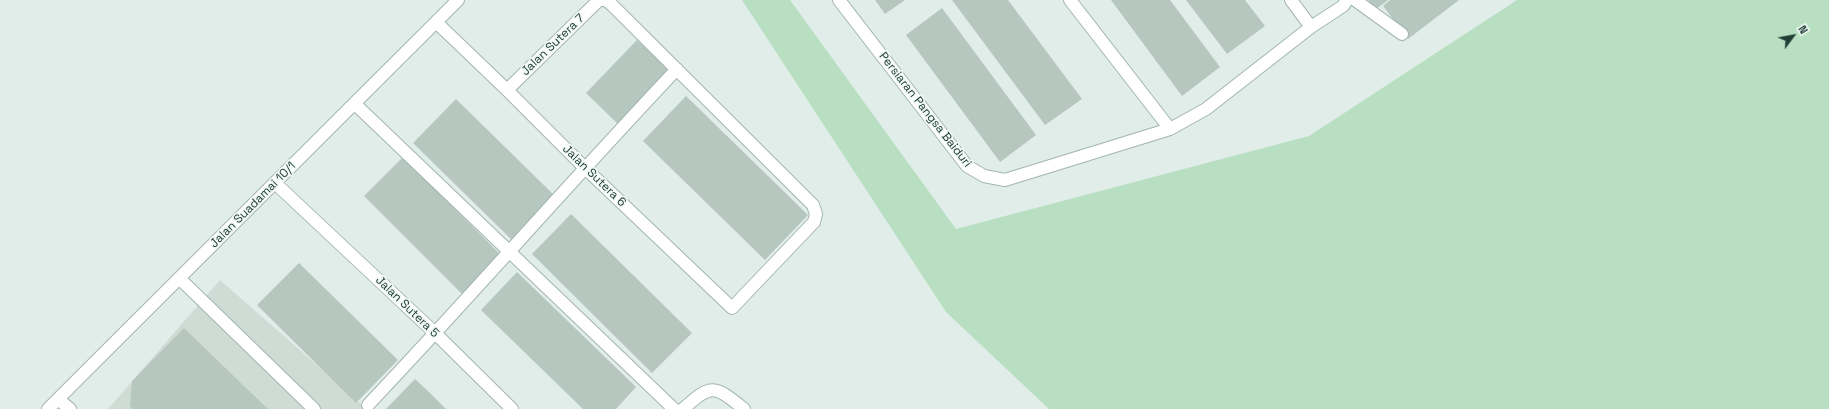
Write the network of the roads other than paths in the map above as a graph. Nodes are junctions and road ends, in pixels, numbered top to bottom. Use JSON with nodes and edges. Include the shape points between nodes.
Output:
{"nodes":[{"id":1,"x":458,"y":0,"type":"edge"},
{"id":2,"x":599,"y":0,"type":"edge"},
{"id":3,"x":602,"y":0,"type":"edge"},
{"id":4,"x":839,"y":0,"type":"edge"},
{"id":5,"x":1070,"y":0,"type":"edge"},
{"id":6,"x":1290,"y":0,"type":"edge"},
{"id":7,"x":1347,"y":0,"type":"edge"},
{"id":8,"x":1355,"y":0,"type":"edge"},
{"id":9,"x":436,"y":22,"type":"junction"},
{"id":10,"x":1311,"y":26,"type":"junction"},
{"id":11,"x":1402,"y":34,"type":"dead end"},
{"id":12,"x":677,"y":69,"type":"junction"},
{"id":13,"x":507,"y":90,"type":"junction"},
{"id":14,"x":355,"y":104,"type":"junction"},
{"id":15,"x":1170,"y":129,"type":"junction"},
{"id":16,"x":584,"y":167,"type":"junction"},
{"id":17,"x":275,"y":183,"type":"junction"},
{"id":18,"x":509,"y":252,"type":"junction"},
{"id":19,"x":179,"y":278,"type":"junction"},
{"id":20,"x":436,"y":334,"type":"junction"},
{"id":21,"x":58,"y":399,"type":"junction"},
{"id":22,"x":368,"y":405,"type":"dead end"},
{"id":23,"x":48,"y":409,"type":"edge"},
{"id":24,"x":70,"y":409,"type":"edge"},
{"id":25,"x":314,"y":409,"type":"edge"},
{"id":26,"x":512,"y":409,"type":"edge"},
{"id":27,"x":674,"y":409,"type":"edge"},
{"id":28,"x":683,"y":409,"type":"edge"},
{"id":29,"x":744,"y":409,"type":"edge"}],
"edges":[{"from":1,"to":9,"type":"street","name":"Jalan Suadamai 10/1"},
{"from":2,"to":13,"type":"street","name":"Jalan Sutera 7"},
{"from":3,"to":12,"type":"street","via":[[612,5]]},
{"from":4,"to":15,"type":"street","name":"Persiaran Pangsa Baiduri","via":[[967,166],[984,176],[1005,180]]},
{"from":5,"to":15,"type":"street"},
{"from":6,"to":10,"type":"street"},
{"from":7,"to":10,"type":"street","name":"Persiaran Pangsa Baiduri","via":[[1343,6]]},
{"from":8,"to":11,"type":"street"},
{"from":9,"to":13,"type":"street","name":"Jalan Sutera 6"},
{"from":9,"to":14,"type":"street","name":"Jalan Suadamai 10/1"},
{"from":10,"to":15,"type":"street","name":"Persiaran Pangsa Baiduri","via":[[1206,109]]},
{"from":12,"to":16,"type":"street"},
{"from":12,"to":16,"type":"street","name":"Jalan Sutera 6","via":[[813,205],[816,214],[814,222],[732,308]]},
{"from":13,"to":16,"type":"street","name":"Jalan Sutera 6"},
{"from":14,"to":17,"type":"street","name":"Jalan Suadamai 10/1"},
{"from":14,"to":18,"type":"street"},
{"from":16,"to":18,"type":"street"},
{"from":17,"to":19,"type":"street","name":"Jalan Suadamai 10/1"},
{"from":17,"to":20,"type":"street","name":"Jalan Sutera 5"},
{"from":18,"to":20,"type":"street"},
{"from":18,"to":27,"type":"street"},
{"from":19,"to":21,"type":"street","name":"Jalan Suadamai 10/1"},
{"from":19,"to":25,"type":"street"},
{"from":20,"to":22,"type":"street"},
{"from":20,"to":26,"type":"street","name":"Jalan Sutera 5"},
{"from":21,"to":23,"type":"street","name":"Jalan Suadamai 10/1"},
{"from":21,"to":24,"type":"street"},
{"from":28,"to":29,"type":"street","via":[[699,394],[710,389],[722,392]]}]}
